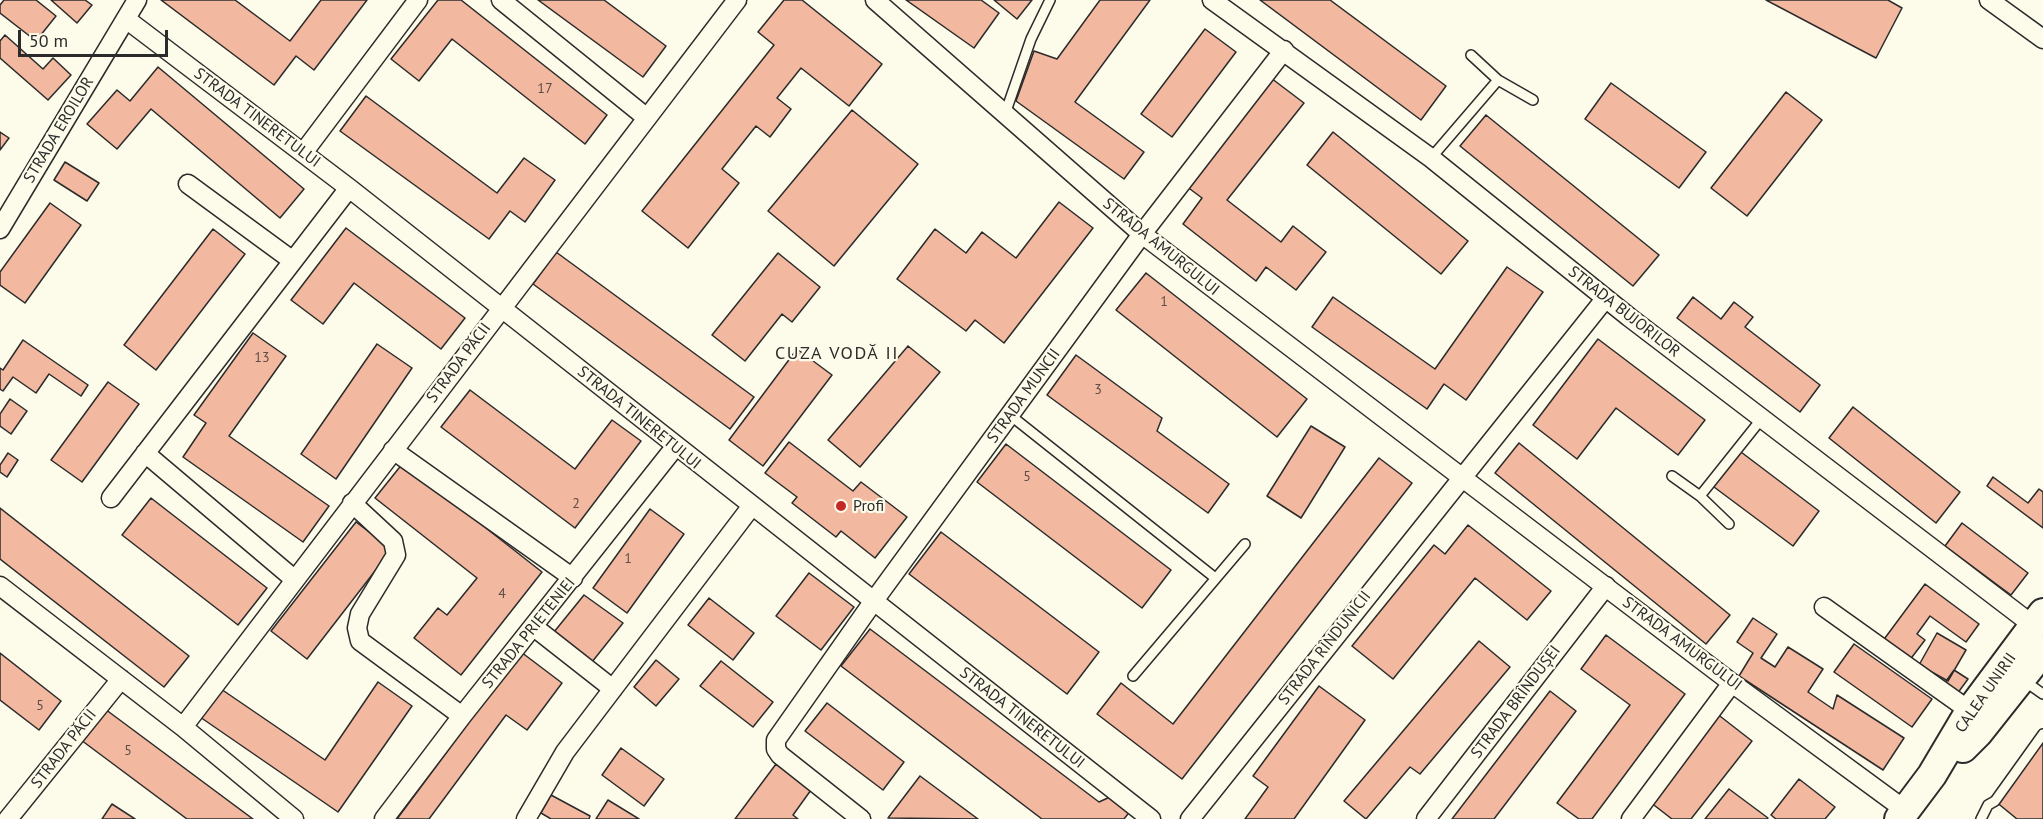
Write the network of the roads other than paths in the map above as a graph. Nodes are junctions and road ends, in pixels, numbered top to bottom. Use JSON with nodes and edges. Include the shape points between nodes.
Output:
{"nodes":[{"id":1,"x":137,"y":0,"type":"edge"},
{"id":2,"x":418,"y":0,"type":"edge"},
{"id":3,"x":501,"y":0,"type":"edge"},
{"id":4,"x":737,"y":0,"type":"edge"},
{"id":5,"x":875,"y":0,"type":"edge"},
{"id":6,"x":1050,"y":0,"type":"edge"},
{"id":7,"x":1212,"y":0,"type":"edge"},
{"id":8,"x":1989,"y":0,"type":"edge"},
{"id":9,"x":126,"y":19,"type":"junction"},
{"id":10,"x":2043,"y":39,"type":"edge"},
{"id":11,"x":1284,"y":50,"type":"junction"},
{"id":12,"x":1471,"y":55,"type":"dead end"},
{"id":13,"x":1498,"y":80,"type":"junction"},
{"id":14,"x":1533,"y":100,"type":"dead end"},
{"id":15,"x":1005,"y":114,"type":"junction"},
{"id":16,"x":647,"y":118,"type":"junction"},
{"id":17,"x":303,"y":153,"type":"junction"},
{"id":18,"x":1431,"y":158,"type":"junction"},
{"id":19,"x":188,"y":184,"type":"dead end"},
{"id":20,"x":349,"y":188,"type":"junction"},
{"id":21,"x":0,"y":229,"type":"edge"},
{"id":22,"x":1142,"y":234,"type":"junction"},
{"id":23,"x":293,"y":261,"type":"junction"},
{"id":24,"x":1605,"y":298,"type":"junction"},
{"id":25,"x":501,"y":308,"type":"junction"},
{"id":26,"x":1010,"y":415,"type":"junction"},
{"id":27,"x":1762,"y":417,"type":"junction"},
{"id":28,"x":675,"y":447,"type":"junction"},
{"id":29,"x":393,"y":450,"type":"junction"},
{"id":30,"x":145,"y":453,"type":"junction"},
{"id":31,"x":1672,"y":476,"type":"dead end"},
{"id":32,"x":1461,"y":477,"type":"junction"},
{"id":33,"x":1700,"y":496,"type":"junction"},
{"id":34,"x":111,"y":498,"type":"dead end"},
{"id":35,"x":352,"y":503,"type":"junction"},
{"id":36,"x":751,"y":507,"type":"junction"},
{"id":37,"x":1729,"y":524,"type":"dead end"},
{"id":38,"x":1245,"y":544,"type":"dead end"},
{"id":39,"x":1214,"y":577,"type":"junction"},
{"id":40,"x":573,"y":578,"type":"junction"},
{"id":41,"x":294,"y":579,"type":"junction"},
{"id":42,"x":0,"y":586,"type":"edge"},
{"id":43,"x":1606,"y":586,"type":"junction"},
{"id":44,"x":873,"y":602,"type":"junction"},
{"id":45,"x":1824,"y":607,"type":"dead end"},
{"id":46,"x":534,"y":627,"type":"junction"},
{"id":47,"x":2040,"y":630,"type":"edge"},
{"id":48,"x":1133,"y":676,"type":"dead end"},
{"id":49,"x":121,"y":679,"type":"junction"},
{"id":50,"x":1732,"y":683,"type":"junction"},
{"id":51,"x":2032,"y":686,"type":"edge"},
{"id":52,"x":613,"y":689,"type":"junction"},
{"id":53,"x":1971,"y":711,"type":"junction"},
{"id":54,"x":462,"y":716,"type":"junction"},
{"id":55,"x":183,"y":727,"type":"junction"},
{"id":56,"x":2043,"y":734,"type":"edge"},
{"id":57,"x":1932,"y":775,"type":"junction"},
{"id":58,"x":1902,"y":815,"type":"edge"},
{"id":59,"x":8,"y":819,"type":"edge"},
{"id":60,"x":294,"y":819,"type":"edge"},
{"id":61,"x":384,"y":819,"type":"edge"},
{"id":62,"x":526,"y":819,"type":"edge"},
{"id":63,"x":861,"y":819,"type":"edge"},
{"id":64,"x":1151,"y":819,"type":"edge"},
{"id":65,"x":1190,"y":819,"type":"edge"},
{"id":66,"x":1426,"y":819,"type":"edge"},
{"id":67,"x":1631,"y":819,"type":"edge"},
{"id":68,"x":1981,"y":819,"type":"edge"}],
"edges":[{"from":1,"to":9,"type":"street","name":"STRADA EROILOR"},
{"from":2,"to":17,"type":"street"},
{"from":3,"to":16,"type":"street"},
{"from":4,"to":16,"type":"street","name":"STRADA PĂCII"},
{"from":5,"to":15,"type":"street","name":"STRADA AMURGULUI"},
{"from":6,"to":15,"type":"lane","via":[[1031,39]]},
{"from":7,"to":11,"type":"street","name":"STRADA BUJORILOR"},
{"from":8,"to":10,"type":"street"},
{"from":9,"to":17,"type":"street","name":"STRADA TINERETULUI"},
{"from":9,"to":21,"type":"street","name":"STRADA EROILOR"},
{"from":11,"to":18,"type":"street","name":"STRADA BUJORILOR"},
{"from":11,"to":22,"type":"street","name":"STRADA MUNCII"},
{"from":12,"to":13,"type":"lane"},
{"from":13,"to":14,"type":"lane"},
{"from":13,"to":18,"type":"lane"},
{"from":15,"to":22,"type":"street","name":"STRADA AMURGULUI"},
{"from":16,"to":25,"type":"street","name":"STRADA PĂCII"},
{"from":17,"to":20,"type":"street","name":"STRADA TINERETULUI"},
{"from":18,"to":24,"type":"street","name":"STRADA BUJORILOR"},
{"from":19,"to":23,"type":"street"},
{"from":20,"to":23,"type":"street"},
{"from":20,"to":25,"type":"street","name":"STRADA TINERETULUI"},
{"from":22,"to":26,"type":"street","name":"STRADA MUNCII"},
{"from":22,"to":32,"type":"street","name":"STRADA AMURGULUI"},
{"from":23,"to":30,"type":"street"},
{"from":24,"to":27,"type":"street","name":"STRADA BUJORILOR"},
{"from":24,"to":32,"type":"street"},
{"from":25,"to":28,"type":"street","name":"STRADA TINERETULUI"},
{"from":25,"to":29,"type":"street","name":"STRADA PĂCII"},
{"from":26,"to":39,"type":"lane"},
{"from":26,"to":44,"type":"street","name":"STRADA MUNCII"},
{"from":27,"to":33,"type":"lane"},
{"from":27,"to":47,"type":"street","name":"STRADA BUJORILOR"},
{"from":28,"to":36,"type":"street","name":"STRADA TINERETULUI"},
{"from":28,"to":40,"type":"street","name":"STRADA PRIETENIEI"},
{"from":29,"to":35,"type":"street","name":"STRADA PĂCII"},
{"from":29,"to":40,"type":"street"},
{"from":30,"to":34,"type":"street"},
{"from":30,"to":41,"type":"street"},
{"from":31,"to":33,"type":"lane"},
{"from":32,"to":43,"type":"street","name":"STRADA AMURGULUI"},
{"from":32,"to":65,"type":"street","name":"STRADA RÎNDUNICII"},
{"from":33,"to":37,"type":"lane"},
{"from":35,"to":41,"type":"street","name":"STRADA PĂCII"},
{"from":35,"to":54,"type":"street","via":[[393,541],[396,555],[360,614],[360,641]]},
{"from":36,"to":44,"type":"street","name":"STRADA TINERETULUI"},
{"from":36,"to":52,"type":"street"},
{"from":38,"to":39,"type":"lane"},
{"from":39,"to":48,"type":"lane"},
{"from":40,"to":46,"type":"street","name":"STRADA PRIETENIEI"},
{"from":41,"to":55,"type":"street","name":"STRADA PĂCII"},
{"from":42,"to":49,"type":"street"},
{"from":43,"to":50,"type":"street","name":"STRADA AMURGULUI"},
{"from":43,"to":66,"type":"street","name":"STRADA BRÎNDUȘEI"},
{"from":44,"to":63,"type":"street","name":"STRADA MUNCII","via":[[776,740],[776,749]]},
{"from":44,"to":64,"type":"street","name":"STRADA TINERETULUI"},
{"from":45,"to":53,"type":"street"},
{"from":46,"to":52,"type":"street"},
{"from":46,"to":54,"type":"street","name":"STRADA PRIETENIEI"},
{"from":47,"to":51,"type":"main road","name":"CALEA UNIRII"},
{"from":47,"to":53,"type":"main road","name":"CALEA UNIRII"},
{"from":49,"to":55,"type":"street"},
{"from":49,"to":59,"type":"street","name":"STRADA PĂCII"},
{"from":50,"to":58,"type":"street","name":"STRADA AMURGULUI"},
{"from":50,"to":67,"type":"street"},
{"from":51,"to":57,"type":"main road","name":"CALEA UNIRII"},
{"from":52,"to":62,"type":"street","via":[[565,752]]},
{"from":53,"to":57,"type":"main road","name":"CALEA UNIRII"},
{"from":54,"to":61,"type":"street","name":"STRADA PRIETENIEI"},
{"from":55,"to":60,"type":"street"},
{"from":56,"to":68,"type":"lane"},
{"from":57,"to":58,"type":"main road","name":"CALEA UNIRII"}]}
